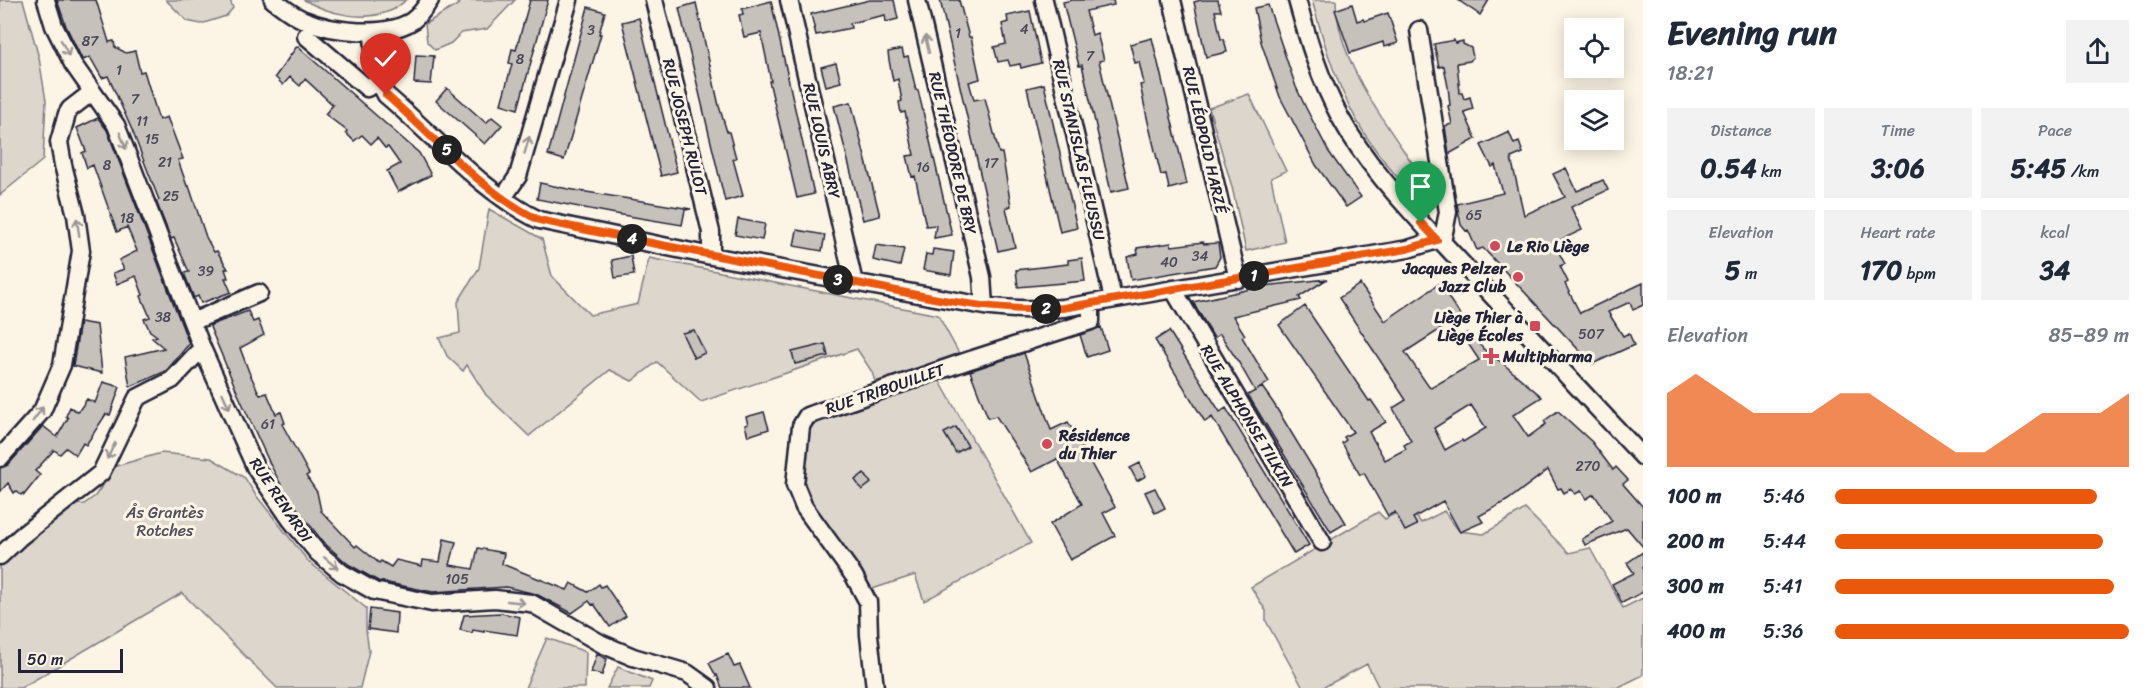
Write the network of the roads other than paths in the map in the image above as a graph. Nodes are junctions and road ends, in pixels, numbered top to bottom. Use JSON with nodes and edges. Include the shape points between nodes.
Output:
{"nodes":[{"id":1,"x":46,"y":0,"type":"edge"},
{"id":2,"x":273,"y":0,"type":"edge"},
{"id":3,"x":430,"y":0,"type":"edge"},
{"id":4,"x":569,"y":0,"type":"edge"},
{"id":5,"x":654,"y":0,"type":"edge"},
{"id":6,"x":789,"y":0,"type":"edge"},
{"id":7,"x":916,"y":0,"type":"edge"},
{"id":8,"x":1044,"y":0,"type":"edge"},
{"id":9,"x":1172,"y":0,"type":"edge"},
{"id":10,"x":1297,"y":0,"type":"edge"},
{"id":11,"x":1419,"y":30,"type":"dead end"},
{"id":12,"x":373,"y":32,"type":"junction"},
{"id":13,"x":306,"y":36,"type":"dead end"},
{"id":14,"x":378,"y":82,"type":"junction"},
{"id":15,"x":92,"y":92,"type":"junction"},
{"id":16,"x":503,"y":198,"type":"junction"},
{"id":17,"x":1439,"y":241,"type":"junction"},
{"id":18,"x":711,"y":256,"type":"junction"},
{"id":19,"x":1238,"y":279,"type":"junction"},
{"id":20,"x":854,"y":283,"type":"junction"},
{"id":21,"x":1173,"y":289,"type":"junction"},
{"id":22,"x":259,"y":293,"type":"dead end"},
{"id":23,"x":1113,"y":299,"type":"junction"},
{"id":24,"x":1091,"y":303,"type":"junction"},
{"id":25,"x":984,"y":306,"type":"junction"},
{"id":26,"x":192,"y":322,"type":"junction"},
{"id":27,"x":202,"y":348,"type":"junction"},
{"id":28,"x":1643,"y":457,"type":"edge"},
{"id":29,"x":0,"y":458,"type":"edge"},
{"id":30,"x":1322,"y":542,"type":"dead end"},
{"id":31,"x":0,"y":556,"type":"edge"},
{"id":32,"x":708,"y":688,"type":"edge"},
{"id":33,"x":875,"y":688,"type":"edge"}],
"edges":[{"from":1,"to":15,"type":"street","name":"RUE RENARDI","one_way":true,"via":[[64,48]]},
{"from":2,"to":12,"type":"street","via":[[302,20],[326,28]]},
{"from":3,"to":12,"type":"street","via":[[406,24]]},
{"from":16,"to":4,"type":"street","one_way":true,"via":[[518,176]]},
{"from":5,"to":18,"type":"street","name":"RUE JOSEPH RULOT","via":[[711,232]]},
{"from":6,"to":20,"type":"street","name":"RUE LOUIS ABRY"},
{"from":25,"to":7,"type":"street","name":"RUE THÉODORE DE BRY","one_way":true,"via":[[982,277]]},
{"from":8,"to":23,"type":"street","name":"RUE STANISLAS FLEUSSU"},
{"from":9,"to":19,"type":"street","name":"RUE LÉOPOLD HARZÉ"},
{"from":10,"to":17,"type":"street","via":[[1316,63],[1340,117],[1370,163]]},
{"from":11,"to":17,"type":"street","via":[[1448,212]]},
{"from":12,"to":14,"type":"street"},
{"from":13,"to":14,"type":"street","via":[[367,88]]},
{"from":14,"to":16,"type":"street","via":[[386,95]]},
{"from":15,"to":26,"type":"street","name":"RUE RENARDI","one_way":true,"via":[[116,125]]},
{"from":29,"to":15,"type":"street","one_way":true,"via":[[42,411],[62,365],[81,251],[59,142],[70,109]]},
{"from":16,"to":18,"type":"street","via":[[539,220]]},
{"from":17,"to":19,"type":"street"},
{"from":17,"to":28,"type":"street"},
{"from":18,"to":20,"type":"street"},
{"from":19,"to":21,"type":"street"},
{"from":20,"to":25,"type":"street"},
{"from":21,"to":23,"type":"street"},
{"from":21,"to":30,"type":"street","name":"RUE ALPHONSE TILKIN"},
{"from":22,"to":26,"type":"street"},
{"from":23,"to":24,"type":"street"},
{"from":24,"to":25,"type":"street","via":[[1039,310]]},
{"from":24,"to":33,"type":"street","name":"RUE TRIBOUILLET","via":[[1090,321],[807,417],[801,426],[795,485],[804,507],[868,602]]},
{"from":26,"to":27,"type":"street","name":"RUE RENARDI"},
{"from":27,"to":31,"type":"street","one_way":true,"via":[[172,380],[137,398],[101,473]]},
{"from":27,"to":32,"type":"street","name":"RUE RENARDI","one_way":true,"via":[[256,469],[291,520],[342,573],[374,591],[432,603],[531,603],[602,644],[687,674]]}]}
